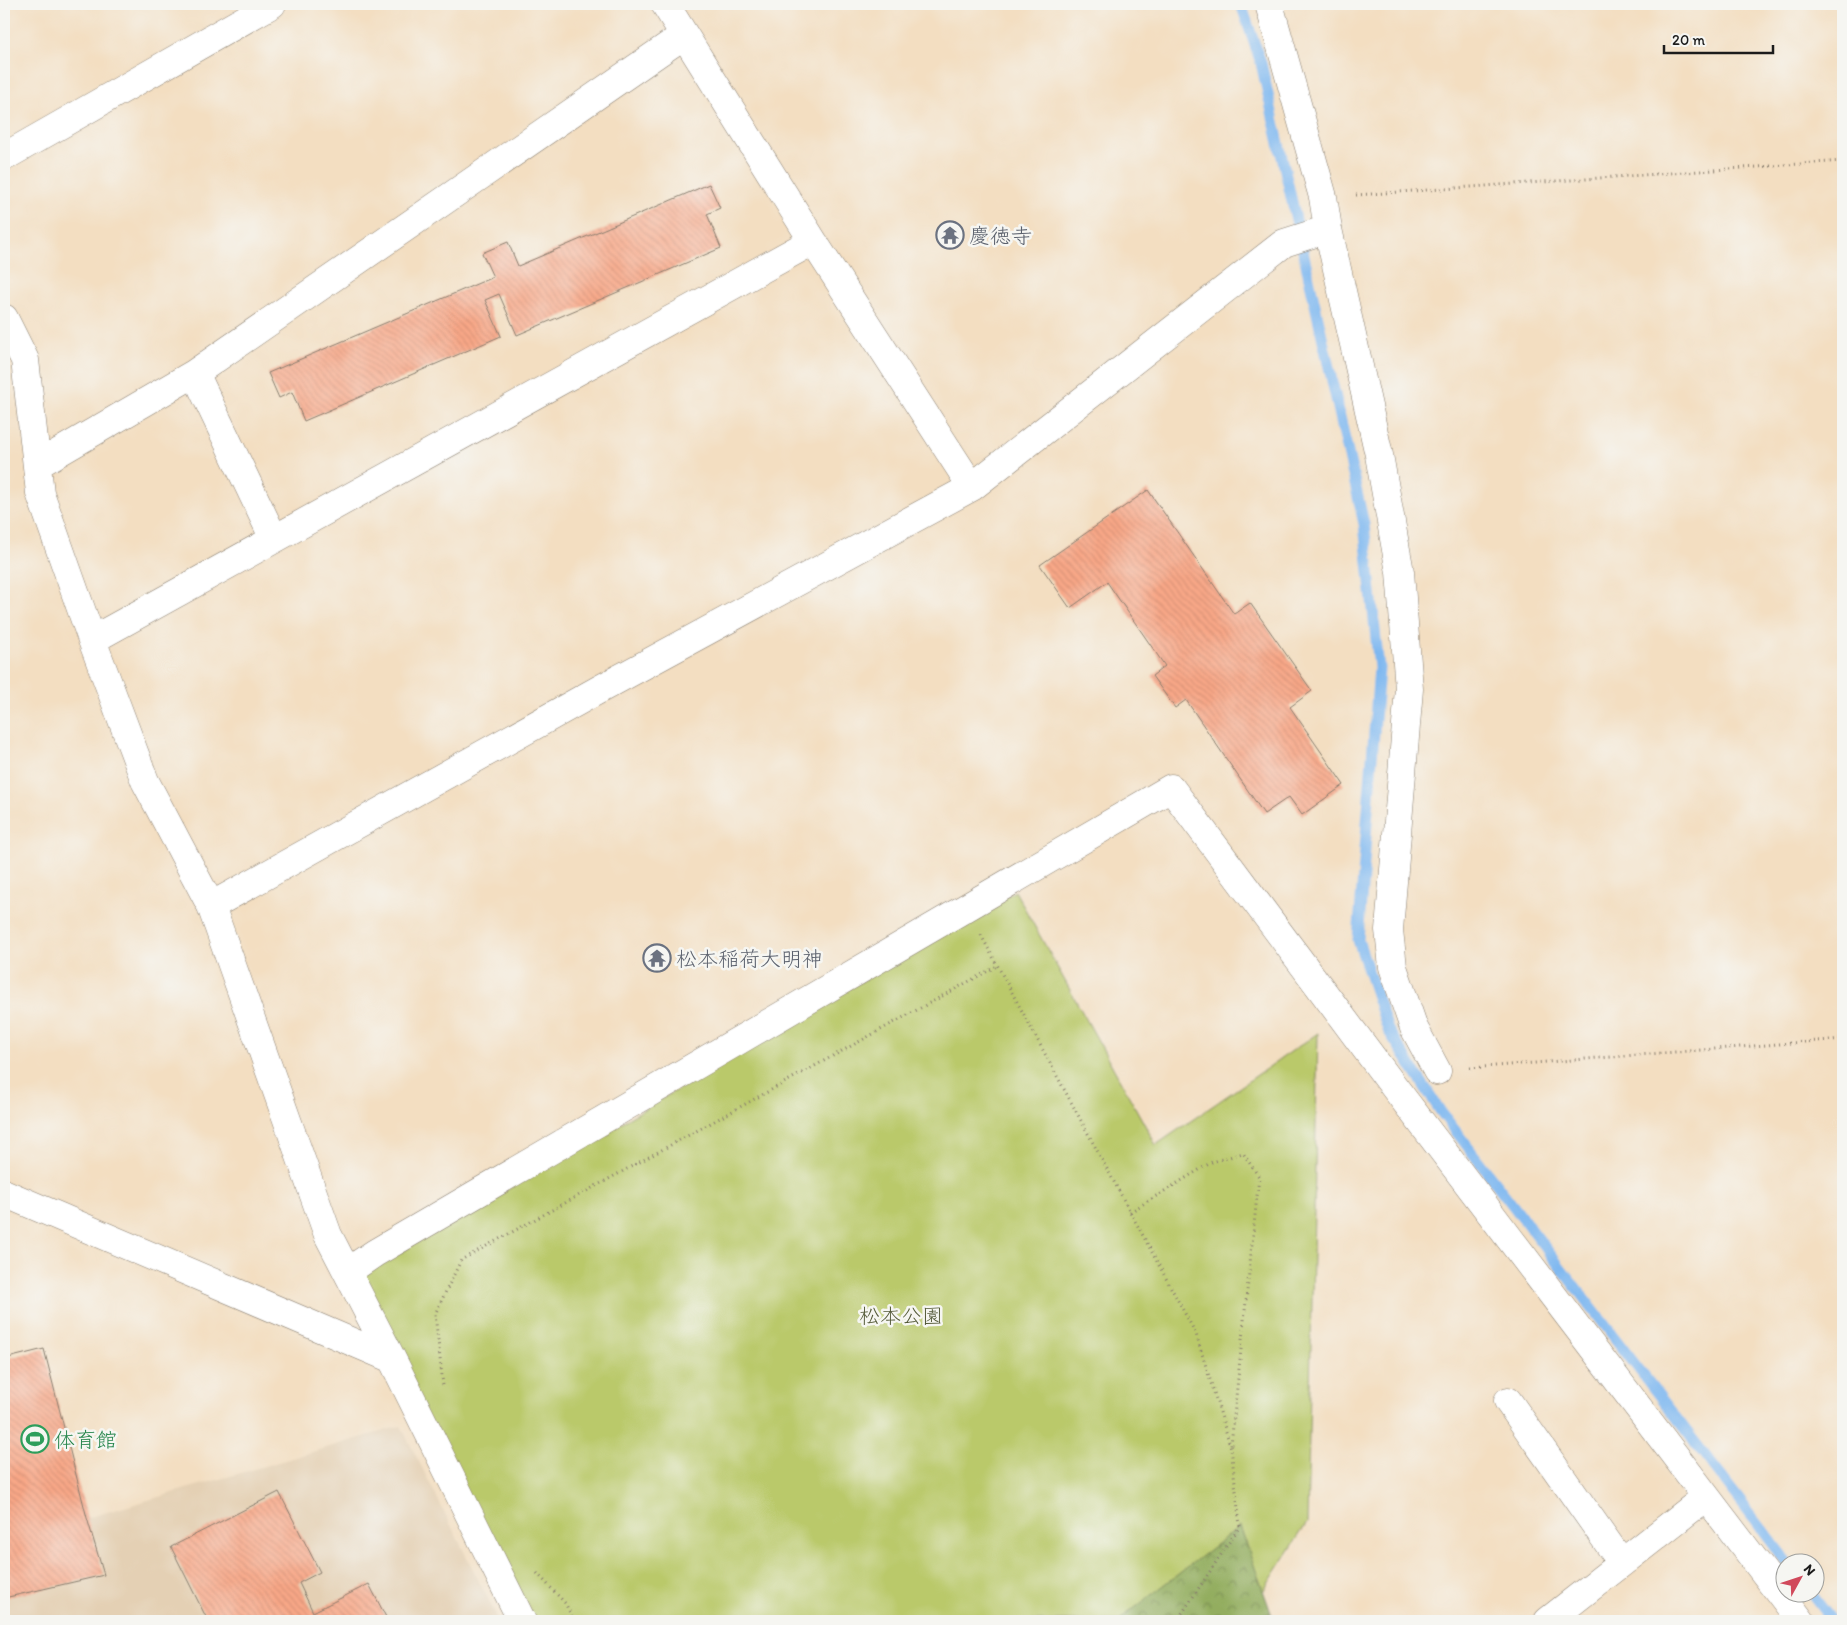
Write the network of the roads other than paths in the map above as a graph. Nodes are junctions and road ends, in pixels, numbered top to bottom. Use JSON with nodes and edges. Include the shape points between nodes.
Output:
{"nodes":[{"id":1,"x":272,"y":4,"type":"edge"},
{"id":2,"x":665,"y":4,"type":"edge"},
{"id":3,"x":1269,"y":4,"type":"edge"},
{"id":4,"x":684,"y":35,"type":"junction"},
{"id":5,"x":4,"y":157,"type":"edge"},
{"id":6,"x":1328,"y":229,"type":"junction"},
{"id":7,"x":813,"y":241,"type":"junction"},
{"id":8,"x":4,"y":318,"type":"edge"},
{"id":9,"x":195,"y":372,"type":"junction"},
{"id":10,"x":37,"y":465,"type":"junction"},
{"id":11,"x":972,"y":487,"type":"junction"},
{"id":12,"x":274,"y":539,"type":"junction"},
{"id":13,"x":92,"y":640,"type":"junction"},
{"id":14,"x":211,"y":906,"type":"junction"},
{"id":15,"x":1437,"y":1071,"type":"road end"},
{"id":16,"x":4,"y":1193,"type":"edge"},
{"id":17,"x":347,"y":1272,"type":"junction"},
{"id":18,"x":392,"y":1359,"type":"junction"},
{"id":19,"x":1508,"y":1401,"type":"dead end"},
{"id":20,"x":1706,"y":1497,"type":"junction"},
{"id":21,"x":1622,"y":1563,"type":"junction"},
{"id":22,"x":522,"y":1621,"type":"edge"},
{"id":23,"x":1548,"y":1621,"type":"edge"},
{"id":24,"x":1801,"y":1621,"type":"edge"}],
"edges":[{"from":1,"to":5,"type":"street"},
{"from":2,"to":4,"type":"street"},
{"from":3,"to":6,"type":"street","via":[[1323,197]]},
{"from":4,"to":7,"type":"street"},
{"from":4,"to":9,"type":"street"},
{"from":6,"to":11,"type":"street","via":[[1284,243]]},
{"from":6,"to":15,"type":"street","via":[[1379,454],[1400,572],[1409,689],[1389,930],[1394,968],[1414,1028]]},
{"from":7,"to":11,"type":"street"},
{"from":7,"to":12,"type":"street"},
{"from":8,"to":10,"type":"street","via":[[25,360]]},
{"from":9,"to":10,"type":"street"},
{"from":9,"to":12,"type":"street"},
{"from":10,"to":13,"type":"street","via":[[40,493]]},
{"from":11,"to":14,"type":"street"},
{"from":12,"to":13,"type":"street"},
{"from":13,"to":14,"type":"street","via":[[145,781]]},
{"from":14,"to":17,"type":"street","via":[[328,1235]]},
{"from":16,"to":18,"type":"street"},
{"from":17,"to":18,"type":"street"},
{"from":17,"to":20,"type":"street","via":[[1171,788]]},
{"from":18,"to":22,"type":"street"},
{"from":19,"to":21,"type":"street"},
{"from":20,"to":21,"type":"street"},
{"from":20,"to":24,"type":"street"},
{"from":21,"to":23,"type":"street"}]}
